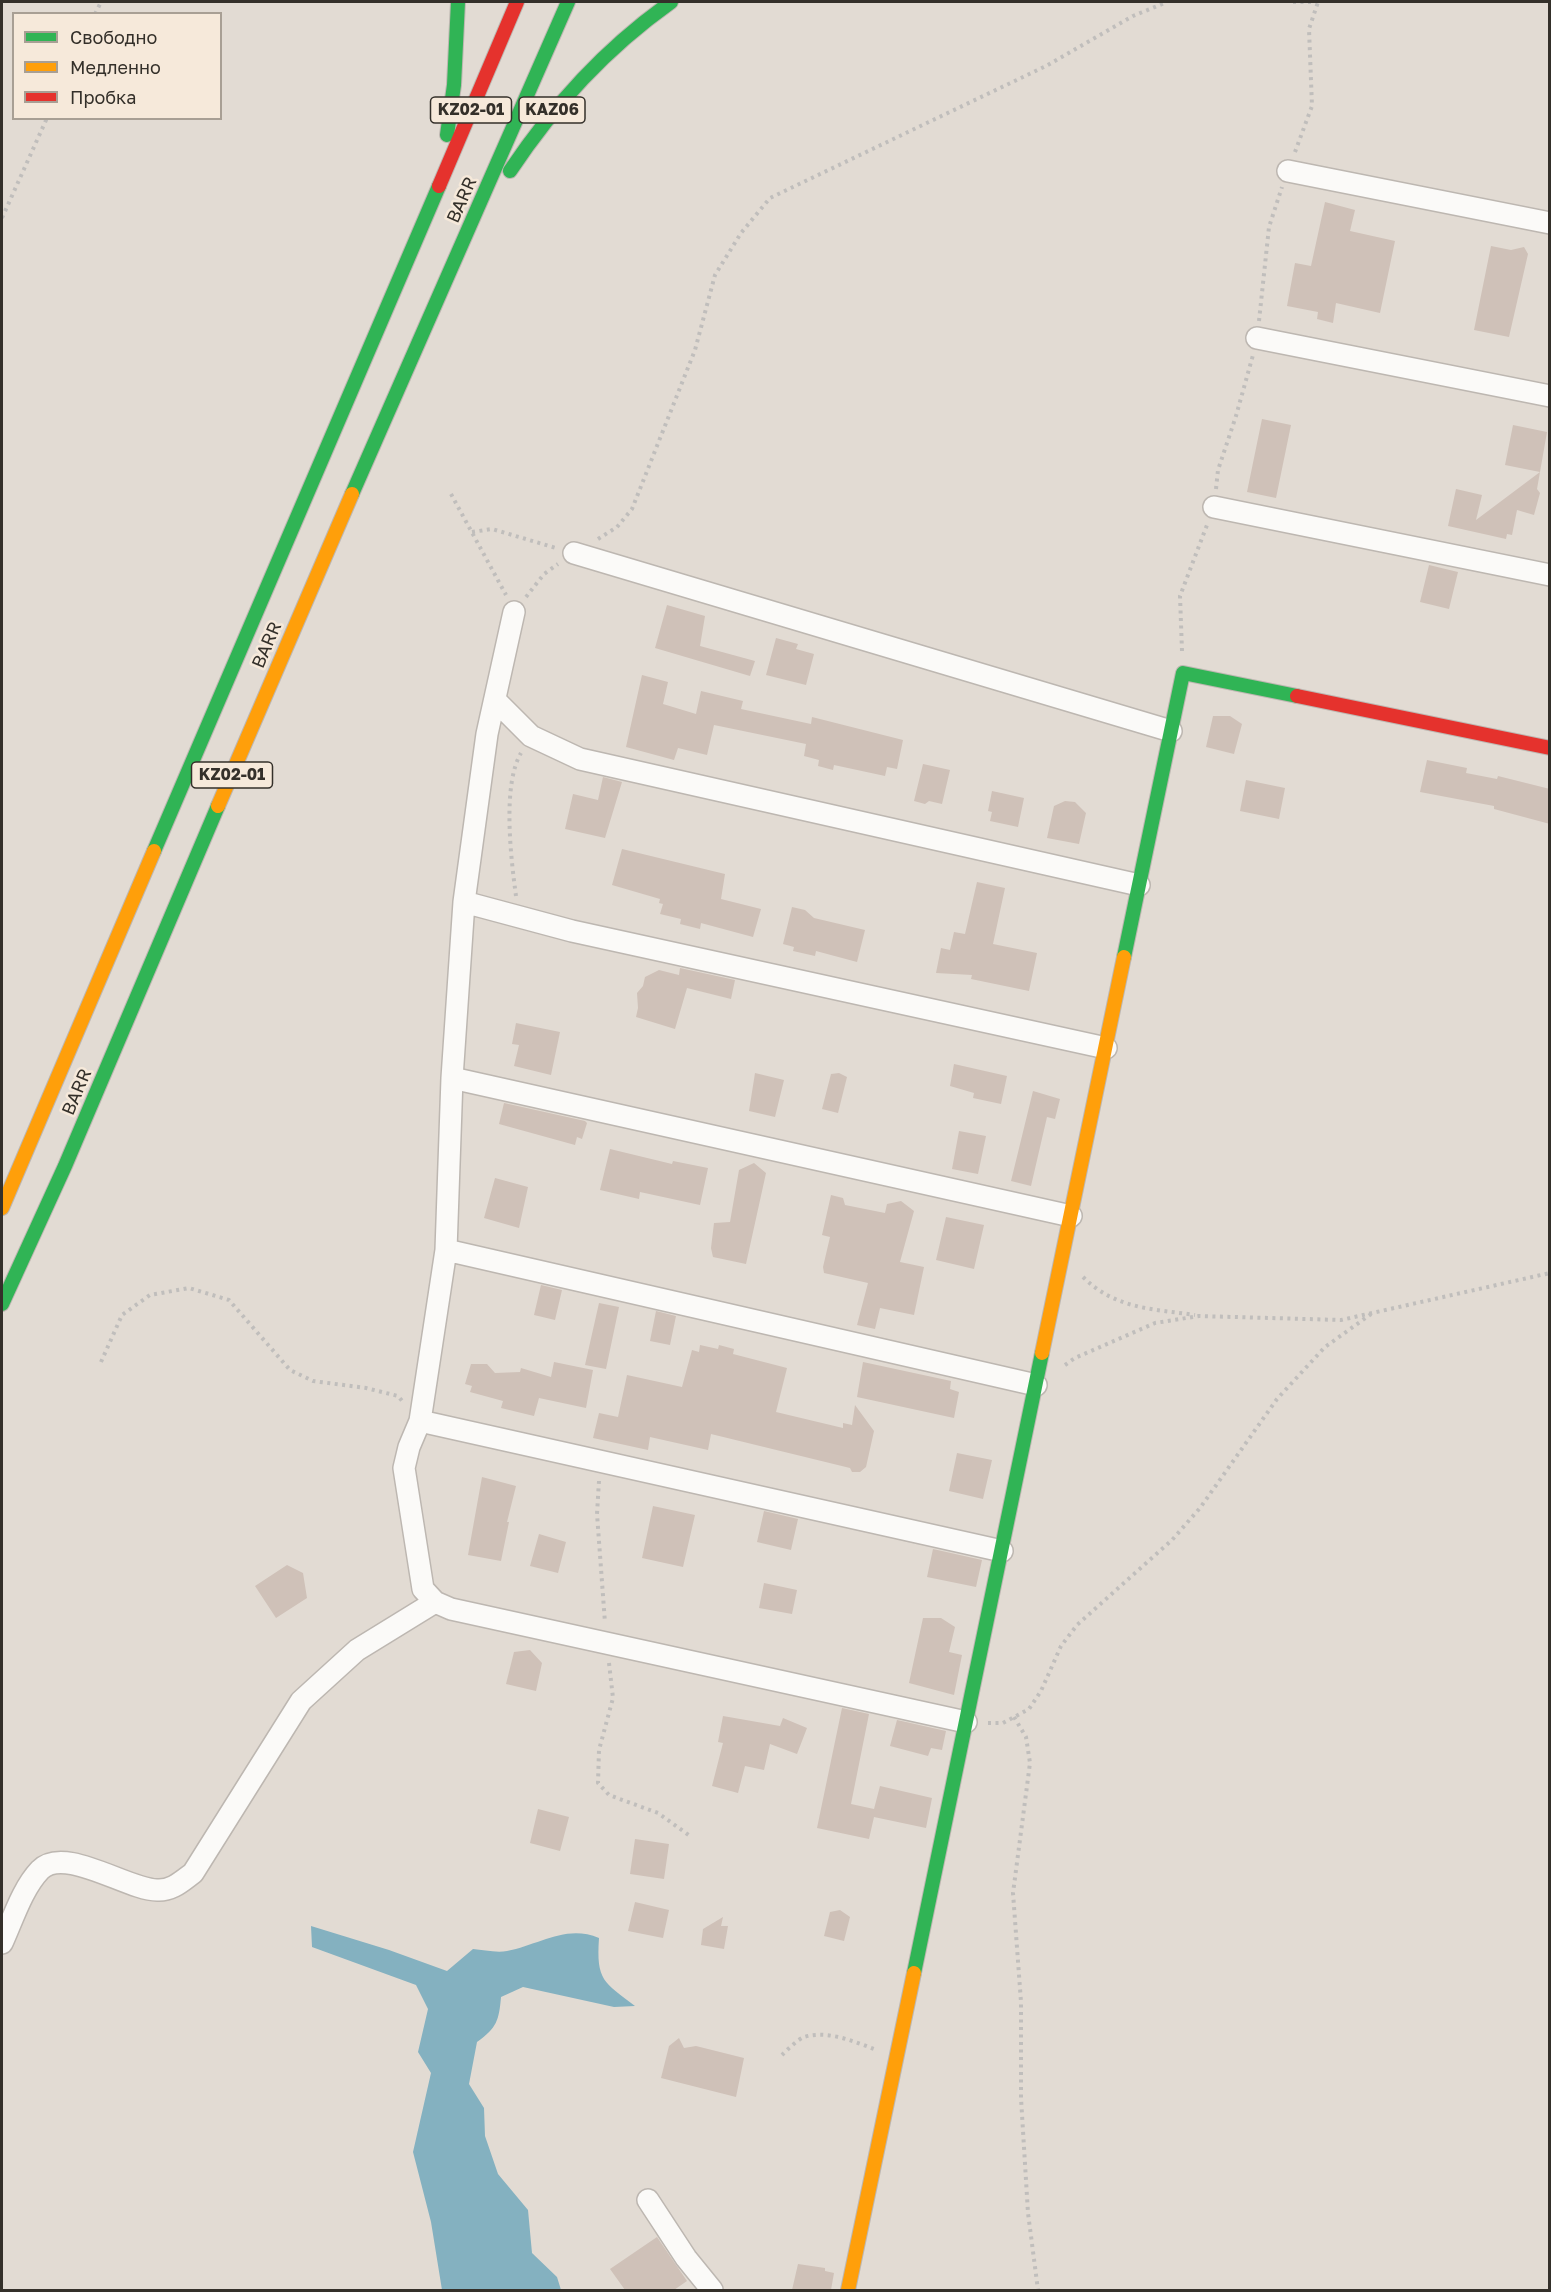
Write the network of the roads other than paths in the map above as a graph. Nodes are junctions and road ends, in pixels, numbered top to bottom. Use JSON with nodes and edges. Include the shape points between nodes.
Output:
{"nodes":[{"id":1,"x":458,"y":2,"type":"edge"},
{"id":2,"x":517,"y":2,"type":"edge"},
{"id":3,"x":568,"y":2,"type":"edge"},
{"id":4,"x":671,"y":2,"type":"edge"},
{"id":5,"x":1288,"y":171,"type":"dead end"},
{"id":6,"x":424,"y":218,"type":"junction"},
{"id":7,"x":1550,"y":223,"type":"edge"},
{"id":8,"x":462,"y":246,"type":"junction"},
{"id":9,"x":1257,"y":338,"type":"dead end"},
{"id":10,"x":1550,"y":396,"type":"edge"},
{"id":11,"x":1214,"y":507,"type":"dead end"},
{"id":12,"x":574,"y":554,"type":"road end"},
{"id":13,"x":1550,"y":575,"type":"edge"},
{"id":14,"x":514,"y":612,"type":"road end"},
{"id":15,"x":495,"y":700,"type":"junction"},
{"id":16,"x":1171,"y":731,"type":"junction"},
{"id":17,"x":1550,"y":748,"type":"edge"},
{"id":18,"x":1139,"y":885,"type":"junction"},
{"id":19,"x":464,"y":902,"type":"junction"},
{"id":20,"x":1106,"y":1048,"type":"junction"},
{"id":21,"x":452,"y":1078,"type":"junction"},
{"id":22,"x":2,"y":1208,"type":"edge"},
{"id":23,"x":1071,"y":1216,"type":"junction"},
{"id":24,"x":446,"y":1250,"type":"junction"},
{"id":25,"x":2,"y":1304,"type":"edge"},
{"id":26,"x":1036,"y":1385,"type":"junction"},
{"id":27,"x":420,"y":1421,"type":"junction"},
{"id":28,"x":1002,"y":1551,"type":"junction"},
{"id":29,"x":435,"y":1602,"type":"junction"},
{"id":30,"x":966,"y":1722,"type":"junction"},
{"id":31,"x":2,"y":1943,"type":"edge"},
{"id":32,"x":648,"y":2200,"type":"dead end"},
{"id":33,"x":712,"y":2290,"type":"edge"},
{"id":34,"x":848,"y":2290,"type":"edge"}],
"edges":[{"from":1,"to":6,"type":"main road","via":[[448,130]]},
{"from":2,"to":6,"type":"main road","name":"BARR","number":"KZ02-01"},
{"from":3,"to":8,"type":"main road","name":"BARR","number":"KZ02-01"},
{"from":4,"to":8,"type":"main road","number":"KАZ06","via":[[634,27],[589,66],[558,102]]},
{"from":5,"to":7,"type":"street"},
{"from":6,"to":22,"type":"main road","name":"BARR","number":"KZ02-01"},
{"from":8,"to":25,"type":"main road","name":"BARR","number":"KZ02-01"},
{"from":9,"to":10,"type":"street"},
{"from":11,"to":13,"type":"street"},
{"from":12,"to":16,"type":"street"},
{"from":14,"to":15,"type":"street"},
{"from":15,"to":18,"type":"street","via":[[531,736],[580,759]]},
{"from":15,"to":19,"type":"street"},
{"from":16,"to":17,"type":"main road","via":[[1183,673]]},
{"from":16,"to":18,"type":"main road"},
{"from":18,"to":20,"type":"main road"},
{"from":19,"to":20,"type":"street","via":[[572,931]]},
{"from":19,"to":21,"type":"street"},
{"from":20,"to":23,"type":"main road"},
{"from":21,"to":23,"type":"street"},
{"from":21,"to":24,"type":"street"},
{"from":23,"to":26,"type":"main road"},
{"from":24,"to":26,"type":"street"},
{"from":24,"to":27,"type":"street"},
{"from":26,"to":28,"type":"main road"},
{"from":27,"to":28,"type":"street"},
{"from":27,"to":29,"type":"street","via":[[404,1468],[423,1589]]},
{"from":28,"to":30,"type":"main road"},
{"from":29,"to":30,"type":"street","via":[[451,1609]]},
{"from":29,"to":31,"type":"street","via":[[357,1650],[301,1701],[193,1873],[174,1887],[156,1891],[67,1861],[42,1867],[30,1883]]},
{"from":30,"to":34,"type":"main road"},
{"from":32,"to":33,"type":"street"}]}
